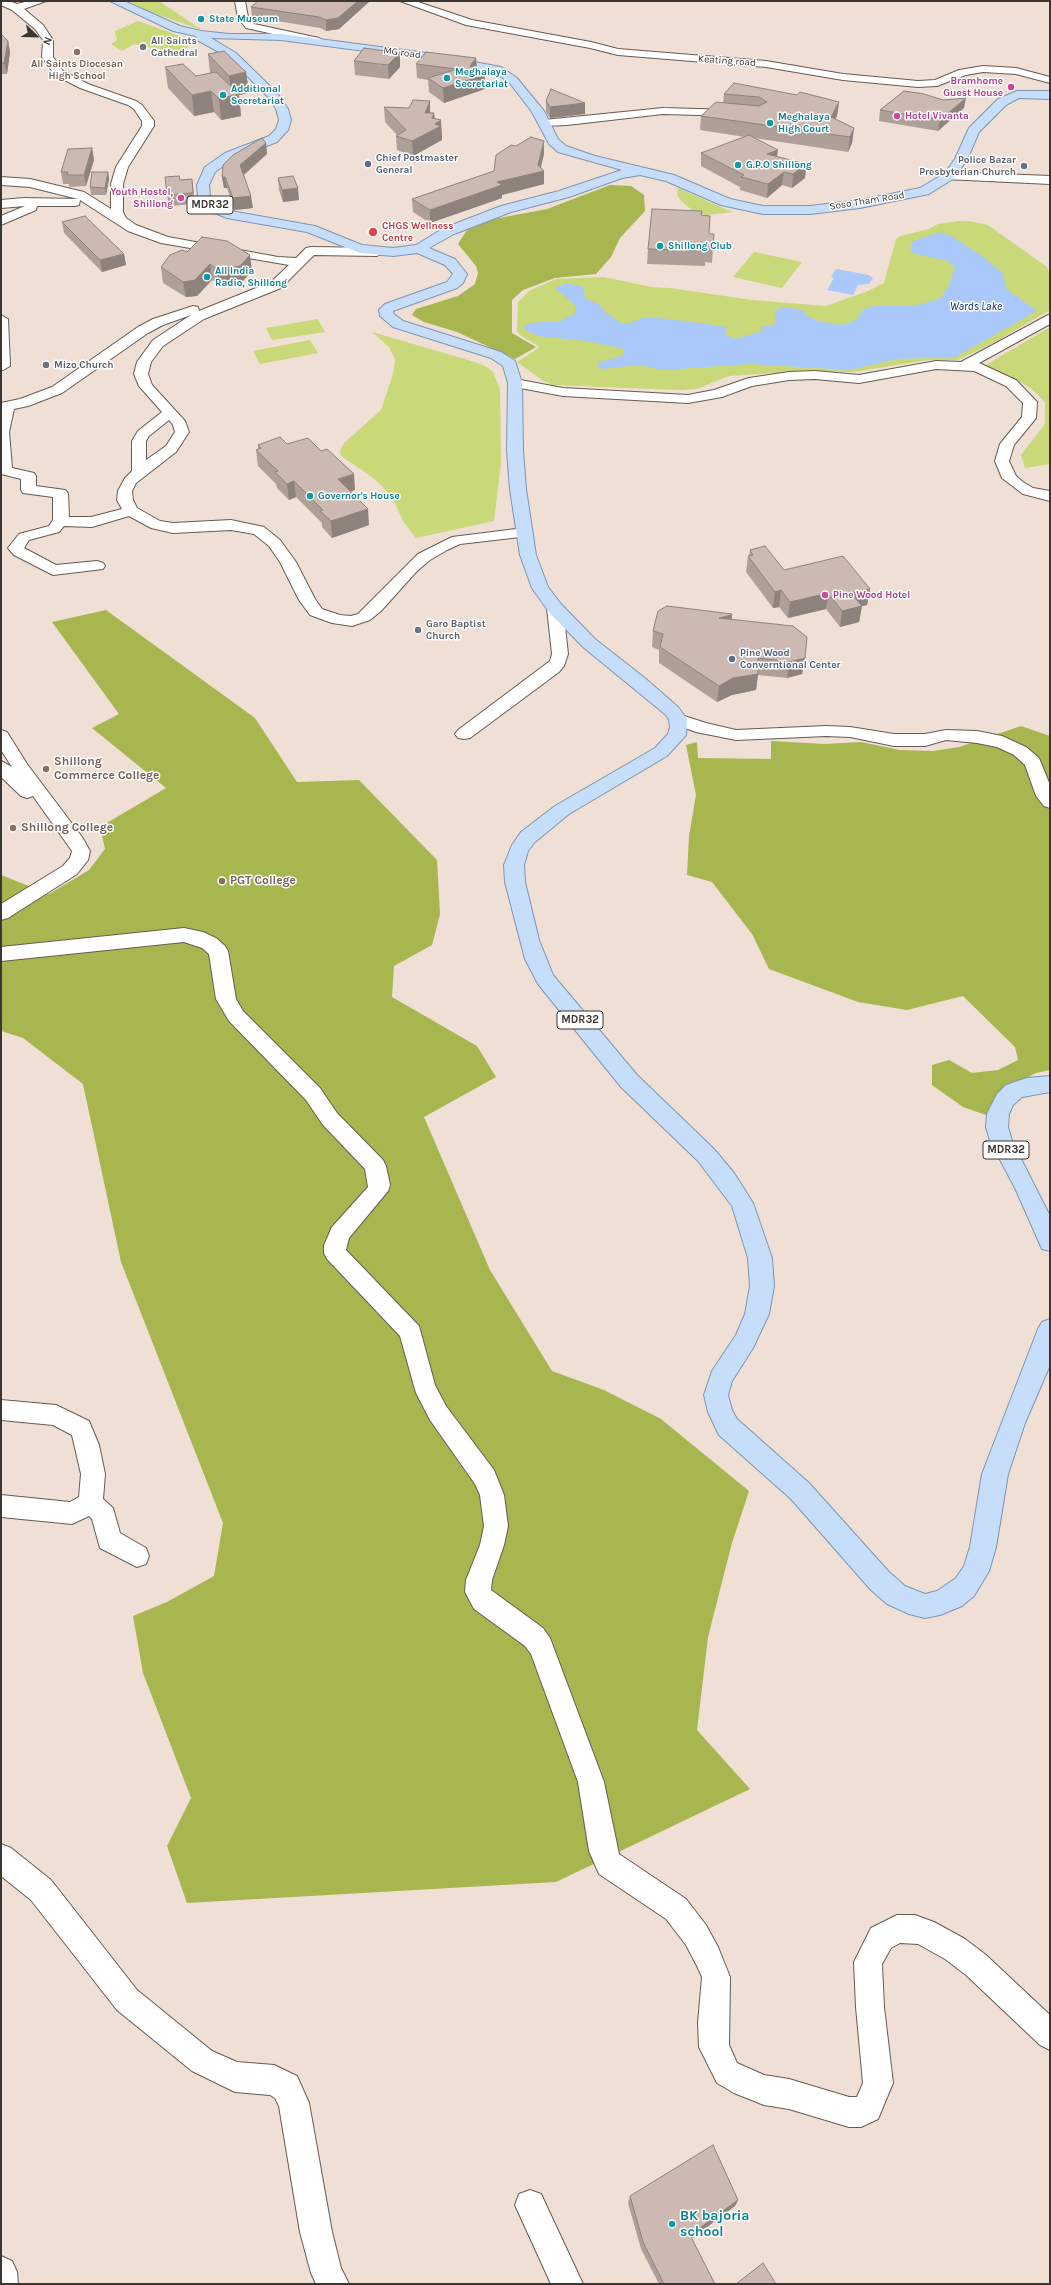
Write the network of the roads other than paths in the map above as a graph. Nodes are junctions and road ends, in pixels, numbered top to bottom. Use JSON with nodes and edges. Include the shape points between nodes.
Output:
{"nodes":[{"id":1,"x":41,"y":1,"type":"edge"},
{"id":2,"x":116,"y":1,"type":"edge"},
{"id":3,"x":240,"y":1,"type":"edge"},
{"id":4,"x":405,"y":1,"type":"edge"},
{"id":5,"x":1,"y":2,"type":"edge"},
{"id":6,"x":16,"y":8,"type":"junction"},
{"id":7,"x":1,"y":11,"type":"edge"},
{"id":8,"x":177,"y":29,"type":"junction"},
{"id":9,"x":247,"y":36,"type":"junction"},
{"id":10,"x":324,"y":42,"type":"junction"},
{"id":11,"x":226,"y":50,"type":"junction"},
{"id":12,"x":1050,"y":80,"type":"edge"},
{"id":13,"x":1050,"y":96,"type":"edge"},
{"id":14,"x":1050,"y":103,"type":"edge"},
{"id":15,"x":746,"y":115,"type":"edge"},
{"id":16,"x":544,"y":123,"type":"junction"},
{"id":17,"x":970,"y":142,"type":"junction"},
{"id":18,"x":572,"y":153,"type":"junction"},
{"id":19,"x":652,"y":174,"type":"junction"},
{"id":20,"x":949,"y":176,"type":"junction"},
{"id":21,"x":1050,"y":180,"type":"edge"},
{"id":22,"x":1,"y":181,"type":"edge"},
{"id":23,"x":600,"y":181,"type":"junction"},
{"id":24,"x":60,"y":202,"type":"junction"},
{"id":25,"x":1,"y":204,"type":"edge"},
{"id":26,"x":96,"y":205,"type":"junction"},
{"id":27,"x":1,"y":221,"type":"edge"},
{"id":28,"x":132,"y":228,"type":"junction"},
{"id":29,"x":310,"y":229,"type":"junction"},
{"id":30,"x":419,"y":248,"type":"junction"},
{"id":31,"x":311,"y":251,"type":"junction"},
{"id":32,"x":377,"y":252,"type":"junction"},
{"id":33,"x":300,"y":262,"type":"junction"},
{"id":34,"x":262,"y":292,"type":"junction"},
{"id":35,"x":1050,"y":318,"type":"edge"},
{"id":36,"x":1,"y":320,"type":"edge"},
{"id":37,"x":966,"y":365,"type":"junction"},
{"id":38,"x":3,"y":366,"type":"dead end"},
{"id":39,"x":515,"y":382,"type":"junction"},
{"id":40,"x":4,"y":407,"type":"edge"},
{"id":41,"x":172,"y":413,"type":"junction"},
{"id":42,"x":139,"y":472,"type":"junction"},
{"id":43,"x":1050,"y":496,"type":"edge"},
{"id":44,"x":131,"y":511,"type":"junction"},
{"id":45,"x":61,"y":520,"type":"junction"},
{"id":46,"x":524,"y":533,"type":"junction"},
{"id":47,"x":97,"y":566,"type":"dead end"},
{"id":48,"x":555,"y":608,"type":"junction"},
{"id":49,"x":678,"y":719,"type":"junction"},
{"id":50,"x":464,"y":734,"type":"dead end"},
{"id":51,"x":1,"y":736,"type":"edge"},
{"id":52,"x":1,"y":767,"type":"edge"},
{"id":53,"x":1050,"y":802,"type":"edge"},
{"id":54,"x":55,"y":813,"type":"junction"},
{"id":55,"x":1,"y":913,"type":"edge"},
{"id":56,"x":1,"y":954,"type":"edge"},
{"id":57,"x":1050,"y":1084,"type":"edge"},
{"id":58,"x":1050,"y":1242,"type":"edge"},
{"id":59,"x":1050,"y":1330,"type":"edge"},
{"id":60,"x":1044,"y":1360,"type":"edge"},
{"id":61,"x":1,"y":1410,"type":"edge"},
{"id":62,"x":90,"y":1504,"type":"junction"},
{"id":63,"x":1,"y":1506,"type":"edge"},
{"id":64,"x":137,"y":1556,"type":"dead end"},
{"id":65,"x":1,"y":1858,"type":"edge"},
{"id":66,"x":1050,"y":2035,"type":"edge"},
{"id":67,"x":530,"y":2204,"type":"dead end"},
{"id":68,"x":1,"y":2272,"type":"edge"},
{"id":69,"x":2,"y":2284,"type":"edge"},
{"id":70,"x":333,"y":2284,"type":"edge"},
{"id":71,"x":567,"y":2284,"type":"edge"}],
"edges":[{"from":1,"to":6,"type":"street"},
{"from":2,"to":8,"type":"main road","name":"MG road","number":"MDR32"},
{"from":3,"to":10,"type":"street","via":[[245,23],[250,26]]},
{"from":4,"to":12,"type":"street","name":"Keating road","via":[[470,23],[618,52],[766,64],[843,77],[911,84],[937,83],[963,72],[983,68],[1020,71]]},
{"from":5,"to":6,"type":"street"},
{"from":5,"to":7,"type":"street"},
{"from":6,"to":28,"type":"street","via":[[39,27],[48,40],[47,57],[59,73],[84,86],[132,103],[141,110],[148,121],[148,126],[122,167],[117,184],[117,212],[121,220]]},
{"from":8,"to":9,"type":"main road","name":"MG road","via":[[214,36]]},
{"from":8,"to":11,"type":"main road","number":"MDR32"},
{"from":9,"to":10,"type":"main road","name":"MG road"},
{"from":9,"to":11,"type":"main road"},
{"from":10,"to":16,"type":"main road","name":"MG road","via":[[497,69],[514,80],[538,110]]},
{"from":11,"to":29,"type":"main road","number":"MDR32","via":[[273,96],[282,109],[284,125],[280,134],[273,139],[229,156],[212,166],[203,184],[204,197],[210,206],[226,214]]},
{"from":13,"to":17,"type":"main road","name":"Soso Tham Road","via":[[1028,94],[1009,98],[973,131]]},
{"from":14,"to":17,"type":"main road","via":[[1032,102],[1016,105],[985,135]]},
{"from":15,"to":16,"type":"street","via":[[705,111],[663,111]]},
{"from":16,"to":18,"type":"main road","name":"MG road","via":[[556,145]]},
{"from":17,"to":20,"type":"main road","name":"Soso Tham Road"},
{"from":18,"to":19,"type":"main road","name":"MG road"},
{"from":18,"to":23,"type":"main road","via":[[596,166],[603,175]]},
{"from":19,"to":20,"type":"main road","name":"Soso Tham Road","via":[[684,183],[738,206],[781,211],[810,210],[892,199],[924,191]]},
{"from":19,"to":23,"type":"main road","via":[[620,174]]},
{"from":20,"to":21,"type":"street"},
{"from":22,"to":26,"type":"street","via":[[30,183],[63,190],[83,196]]},
{"from":23,"to":30,"type":"main road","via":[[564,194],[492,213],[449,231]]},
{"from":24,"to":25,"type":"street"},
{"from":24,"to":26,"type":"street"},
{"from":24,"to":27,"type":"street","via":[[23,210]]},
{"from":26,"to":28,"type":"street"},
{"from":28,"to":33,"type":"street","via":[[165,240],[278,261]]},
{"from":29,"to":31,"type":"street","via":[[308,241]]},
{"from":29,"to":32,"type":"main road","number":"MDR32","via":[[349,246]]},
{"from":30,"to":32,"type":"main road","number":"MDR32"},
{"from":30,"to":39,"type":"main road","number":"MDR32","via":[[450,262],[460,274],[458,280],[452,285],[390,307],[386,310],[387,316],[398,324],[506,360],[510,364]]},
{"from":31,"to":32,"type":"street"},
{"from":31,"to":33,"type":"street"},
{"from":33,"to":34,"type":"street","via":[[279,283]]},
{"from":34,"to":40,"type":"street","via":[[194,309],[158,322],[142,330],[57,390],[38,399]]},
{"from":34,"to":41,"type":"street","via":[[199,316],[176,329],[151,352],[144,362],[142,374],[146,386]]},
{"from":35,"to":37,"type":"street"},
{"from":36,"to":38,"type":"street"},
{"from":37,"to":39,"type":"street","via":[[925,366],[859,379],[817,375],[789,376],[749,382],[712,395],[688,399],[563,392]]},
{"from":37,"to":43,"type":"street","via":[[986,370],[1011,383],[1030,402],[1029,418],[1006,444],[1002,461],[1009,478],[1018,485]]},
{"from":39,"to":46,"type":"main road","number":"MDR32","via":[[515,454]]},
{"from":40,"to":45,"type":"street","via":[[4,471],[29,476],[28,490],[60,493]]},
{"from":41,"to":42,"type":"street","via":[[151,426],[141,437]]},
{"from":41,"to":42,"type":"street","via":[[182,432],[178,442]]},
{"from":42,"to":44,"type":"street","via":[[125,491],[125,500]]},
{"from":44,"to":45,"type":"street","via":[[87,523]]},
{"from":44,"to":46,"type":"street","via":[[156,525],[173,528],[231,525],[259,530],[275,543],[316,612],[338,620],[352,621],[364,617],[375,608],[411,568],[442,547],[457,540]]},
{"from":45,"to":47,"type":"street","via":[[54,530],[24,537],[16,548],[18,552],[53,570]]},
{"from":46,"to":48,"type":"main road","number":"MDR32","via":[[528,555],[540,588]]},
{"from":48,"to":49,"type":"main road","number":"MDR32","via":[[589,643],[640,683]]},
{"from":48,"to":50,"type":"street","via":[[560,654],[556,665]]},
{"from":49,"to":53,"type":"street","via":[[702,728],[736,735],[826,731],[850,732],[894,740],[925,740],[946,735],[1002,742],[1020,751],[1033,762],[1045,796]]},
{"from":49,"to":60,"type":"main road","number":"MDR32","via":[[677,735],[661,752],[562,810],[528,837],[518,850],[514,866],[515,882],[529,940],[545,979],[629,1081],[706,1155],[742,1203],[760,1258],[762,1286],[757,1314],[745,1341],[721,1378],[716,1395],[720,1412],[728,1427],[800,1491],[880,1581],[896,1595],[925,1606],[940,1603],[953,1597],[976,1571],[983,1547],[995,1474],[1013,1423]]},
{"from":51,"to":54,"type":"street","via":[[29,780]]},
{"from":52,"to":54,"type":"street","via":[[39,803]]},
{"from":54,"to":55,"type":"street","via":[[79,847],[79,860],[64,875]]},
{"from":56,"to":66,"type":"street","via":[[184,935],[209,943],[218,951],[226,999],[236,1016],[313,1094],[330,1119],[375,1166],[379,1185],[377,1191],[340,1233],[335,1245],[336,1253],[411,1333],[424,1386],[438,1413],[485,1478],[492,1495],[496,1526],[479,1580],[478,1592],[483,1601],[534,1637],[541,1647],[591,1782],[603,1851],[609,1864],[676,1909],[696,1935],[708,1957],[716,1977],[714,2047],[727,2073],[764,2090],[789,2094],[849,2112],[861,2112],[867,2108],[878,2083],[868,1962],[881,1938],[897,1929],[924,1932],[955,1949],[976,1965]]},
{"from":57,"to":58,"type":"main road","number":"MDR32","via":[[1026,1086],[1014,1091],[1005,1100],[998,1114],[997,1127],[1001,1141],[1030,1195]]},
{"from":59,"to":60,"type":"main road","number":"MDR32"},
{"from":61,"to":62,"type":"street","via":[[56,1415],[81,1428],[93,1474]]},
{"from":62,"to":63,"type":"street","via":[[72,1513]]},
{"from":62,"to":64,"type":"street","via":[[104,1516],[109,1540]]},
{"from":65,"to":70,"type":"street","via":[[41,1890],[127,2000],[202,2061],[235,2077],[274,2080],[286,2087],[294,2103],[316,2232],[327,2273]]},
{"from":67,"to":71,"type":"street"},
{"from":68,"to":69,"type":"street"}]}
